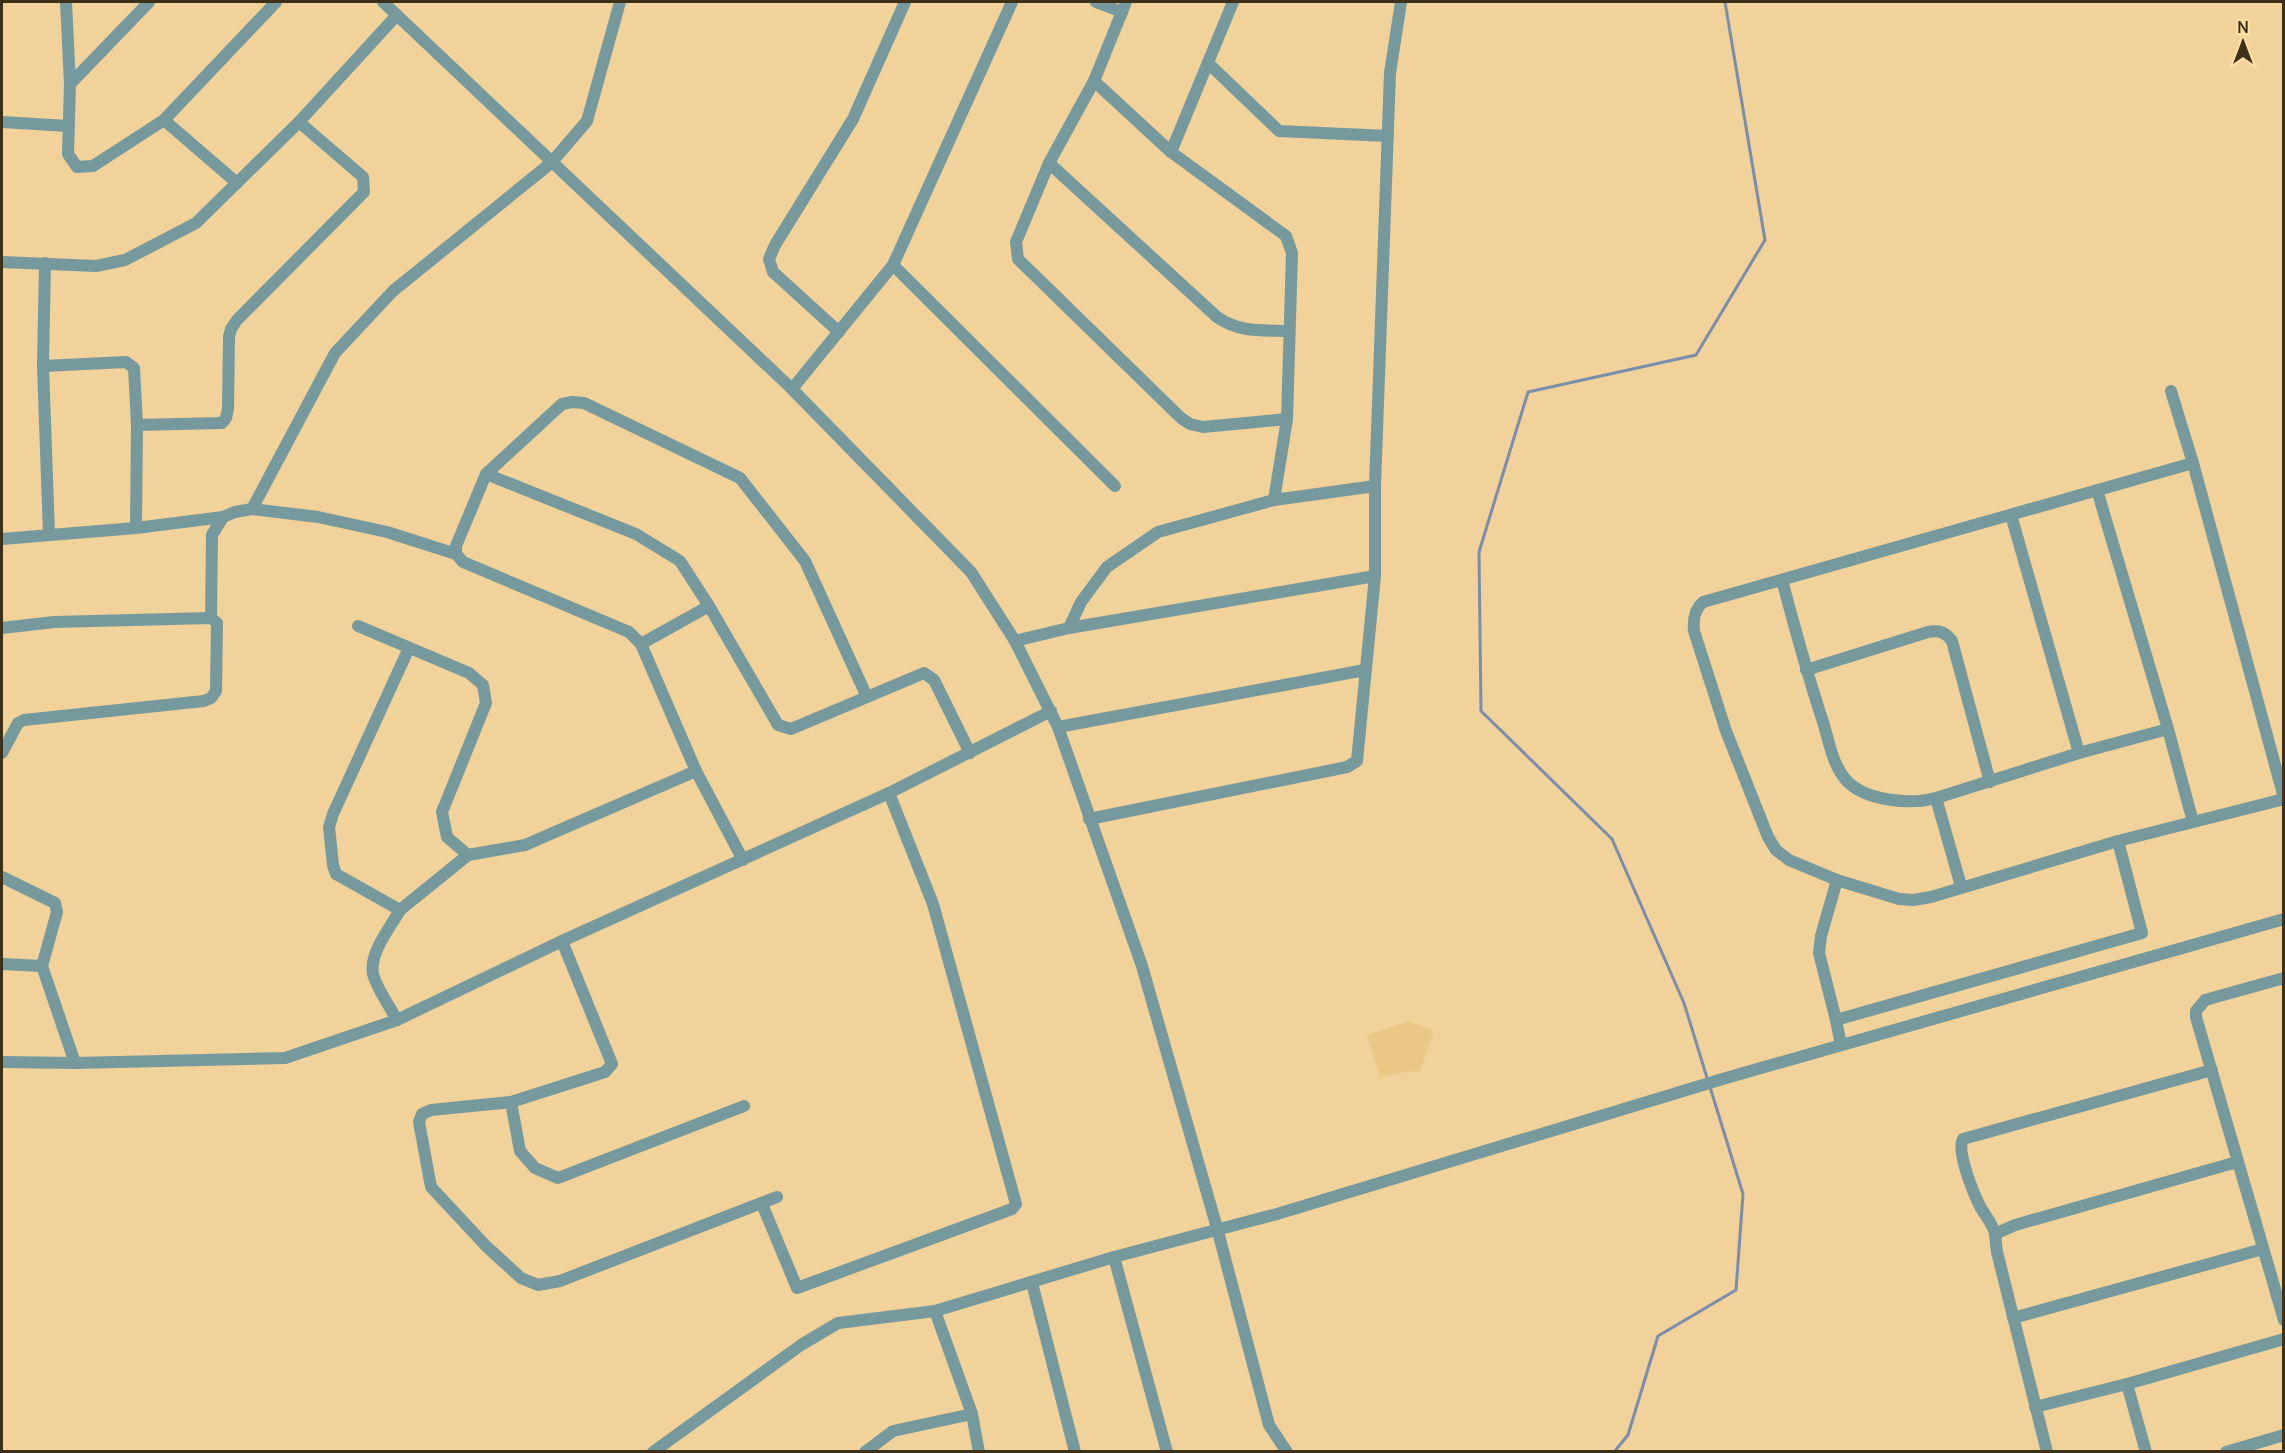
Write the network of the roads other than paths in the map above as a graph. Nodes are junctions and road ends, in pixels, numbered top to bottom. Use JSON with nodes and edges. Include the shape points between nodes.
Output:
{"nodes":[{"id":1,"x":66,"y":2,"type":"edge"},
{"id":2,"x":149,"y":2,"type":"edge"},
{"id":3,"x":276,"y":2,"type":"edge"},
{"id":4,"x":383,"y":2,"type":"edge"},
{"id":5,"x":620,"y":2,"type":"edge"},
{"id":6,"x":905,"y":2,"type":"edge"},
{"id":7,"x":1012,"y":2,"type":"edge"},
{"id":8,"x":1096,"y":2,"type":"edge"},
{"id":9,"x":1233,"y":2,"type":"edge"},
{"id":10,"x":1401,"y":2,"type":"edge"},
{"id":11,"x":1124,"y":7,"type":"edge"},
{"id":12,"x":397,"y":15,"type":"junction"},
{"id":13,"x":1208,"y":63,"type":"junction"},
{"id":14,"x":1094,"y":81,"type":"junction"},
{"id":15,"x":70,"y":84,"type":"junction"},
{"id":16,"x":164,"y":120,"type":"junction"},
{"id":17,"x":2,"y":122,"type":"edge"},
{"id":18,"x":299,"y":122,"type":"junction"},
{"id":19,"x":68,"y":126,"type":"junction"},
{"id":20,"x":1388,"y":136,"type":"junction"},
{"id":21,"x":1171,"y":152,"type":"junction"},
{"id":22,"x":551,"y":163,"type":"junction"},
{"id":23,"x":1049,"y":163,"type":"junction"},
{"id":24,"x":237,"y":183,"type":"junction"},
{"id":25,"x":2,"y":262,"type":"edge"},
{"id":26,"x":45,"y":264,"type":"junction"},
{"id":27,"x":893,"y":265,"type":"junction"},
{"id":28,"x":839,"y":332,"type":"junction"},
{"id":29,"x":1288,"y":332,"type":"junction"},
{"id":30,"x":43,"y":366,"type":"junction"},
{"id":31,"x":792,"y":389,"type":"junction"},
{"id":32,"x":2171,"y":392,"type":"dead end"},
{"id":33,"x":1287,"y":419,"type":"junction"},
{"id":34,"x":137,"y":425,"type":"junction"},
{"id":35,"x":2193,"y":463,"type":"junction"},
{"id":36,"x":486,"y":474,"type":"junction"},
{"id":37,"x":1115,"y":486,"type":"dead end"},
{"id":38,"x":1375,"y":486,"type":"junction"},
{"id":39,"x":2097,"y":490,"type":"junction"},
{"id":40,"x":1274,"y":500,"type":"junction"},
{"id":41,"x":252,"y":509,"type":"junction"},
{"id":42,"x":2011,"y":515,"type":"junction"},
{"id":43,"x":223,"y":517,"type":"junction"},
{"id":44,"x":136,"y":528,"type":"junction"},
{"id":45,"x":49,"y":534,"type":"junction"},
{"id":46,"x":2,"y":539,"type":"edge"},
{"id":47,"x":456,"y":554,"type":"junction"},
{"id":48,"x":1375,"y":576,"type":"junction"},
{"id":49,"x":1782,"y":580,"type":"junction"},
{"id":50,"x":710,"y":606,"type":"junction"},
{"id":51,"x":211,"y":618,"type":"junction"},
{"id":52,"x":358,"y":626,"type":"dead end"},
{"id":53,"x":2,"y":628,"type":"edge"},
{"id":54,"x":1069,"y":628,"type":"junction"},
{"id":55,"x":1015,"y":641,"type":"junction"},
{"id":56,"x":641,"y":644,"type":"junction"},
{"id":57,"x":409,"y":648,"type":"junction"},
{"id":58,"x":1365,"y":670,"type":"junction"},
{"id":59,"x":1806,"y":670,"type":"junction"},
{"id":60,"x":867,"y":697,"type":"junction"},
{"id":61,"x":1051,"y":711,"type":"junction"},
{"id":62,"x":1058,"y":727,"type":"junction"},
{"id":63,"x":2168,"y":729,"type":"junction"},
{"id":64,"x":2,"y":753,"type":"edge"},
{"id":65,"x":970,"y":753,"type":"junction"},
{"id":66,"x":2079,"y":753,"type":"junction"},
{"id":67,"x":696,"y":771,"type":"junction"},
{"id":68,"x":1990,"y":782,"type":"junction"},
{"id":69,"x":889,"y":793,"type":"junction"},
{"id":70,"x":1936,"y":798,"type":"junction"},
{"id":71,"x":2283,"y":798,"type":"edge"},
{"id":72,"x":1089,"y":819,"type":"junction"},
{"id":73,"x":2193,"y":822,"type":"junction"},
{"id":74,"x":2118,"y":841,"type":"junction"},
{"id":75,"x":468,"y":855,"type":"junction"},
{"id":76,"x":743,"y":860,"type":"junction"},
{"id":77,"x":2,"y":877,"type":"edge"},
{"id":78,"x":1837,"y":880,"type":"junction"},
{"id":79,"x":1961,"y":886,"type":"junction"},
{"id":80,"x":400,"y":910,"type":"junction"},
{"id":81,"x":2283,"y":919,"type":"edge"},
{"id":82,"x":562,"y":941,"type":"junction"},
{"id":83,"x":2,"y":964,"type":"edge"},
{"id":84,"x":42,"y":966,"type":"junction"},
{"id":85,"x":2283,"y":979,"type":"edge"},
{"id":86,"x":397,"y":1020,"type":"junction"},
{"id":87,"x":1836,"y":1020,"type":"junction"},
{"id":88,"x":1842,"y":1046,"type":"junction"},
{"id":89,"x":2,"y":1062,"type":"edge"},
{"id":90,"x":75,"y":1063,"type":"junction"},
{"id":91,"x":2212,"y":1070,"type":"junction"},
{"id":92,"x":511,"y":1101,"type":"junction"},
{"id":93,"x":744,"y":1106,"type":"dead end"},
{"id":94,"x":2237,"y":1162,"type":"junction"},
{"id":95,"x":777,"y":1197,"type":"dead end"},
{"id":96,"x":762,"y":1204,"type":"junction"},
{"id":97,"x":1217,"y":1228,"type":"junction"},
{"id":98,"x":1995,"y":1234,"type":"junction"},
{"id":99,"x":2263,"y":1249,"type":"junction"},
{"id":100,"x":1114,"y":1257,"type":"junction"},
{"id":101,"x":1032,"y":1283,"type":"junction"},
{"id":102,"x":935,"y":1311,"type":"junction"},
{"id":103,"x":2013,"y":1318,"type":"junction"},
{"id":104,"x":2283,"y":1320,"type":"edge"},
{"id":105,"x":2283,"y":1339,"type":"edge"},
{"id":106,"x":2127,"y":1384,"type":"junction"},
{"id":107,"x":2035,"y":1407,"type":"junction"},
{"id":108,"x":972,"y":1414,"type":"junction"},
{"id":109,"x":2283,"y":1435,"type":"edge"},
{"id":110,"x":653,"y":1452,"type":"edge"},
{"id":111,"x":865,"y":1452,"type":"edge"},
{"id":112,"x":979,"y":1452,"type":"edge"},
{"id":113,"x":1075,"y":1452,"type":"edge"},
{"id":114,"x":1167,"y":1452,"type":"edge"},
{"id":115,"x":1287,"y":1452,"type":"edge"},
{"id":116,"x":2047,"y":1452,"type":"edge"},
{"id":117,"x":2146,"y":1452,"type":"edge"},
{"id":118,"x":2226,"y":1452,"type":"edge"}],
"edges":[{"from":1,"to":15,"type":"street"},
{"from":2,"to":15,"type":"street"},
{"from":3,"to":16,"type":"street"},
{"from":4,"to":12,"type":"street"},
{"from":5,"to":22,"type":"street","via":[[587,121]]},
{"from":6,"to":28,"type":"street","via":[[853,119],[769,259],[773,272]]},
{"from":7,"to":27,"type":"street"},
{"from":8,"to":11,"type":"street"},
{"from":9,"to":13,"type":"street"},
{"from":10,"to":20,"type":"street","via":[[1390,73]]},
{"from":11,"to":14,"type":"street"},
{"from":12,"to":18,"type":"street"},
{"from":12,"to":22,"type":"street"},
{"from":13,"to":20,"type":"street","via":[[1279,131]]},
{"from":13,"to":21,"type":"street"},
{"from":14,"to":21,"type":"street"},
{"from":14,"to":23,"type":"street"},
{"from":15,"to":19,"type":"street"},
{"from":16,"to":19,"type":"street","via":[[93,166],[77,167],[68,154]]},
{"from":16,"to":24,"type":"street"},
{"from":17,"to":19,"type":"street"},
{"from":18,"to":24,"type":"street"},
{"from":18,"to":34,"type":"street","via":[[363,177],[364,192],[231,329],[228,409],[222,423]]},
{"from":20,"to":38,"type":"street"},
{"from":21,"to":29,"type":"street","via":[[1286,236],[1292,253]]},
{"from":22,"to":31,"type":"street"},
{"from":22,"to":41,"type":"street","via":[[393,291],[335,353]]},
{"from":23,"to":29,"type":"street","via":[[1229,326]]},
{"from":23,"to":33,"type":"street","via":[[1016,242],[1018,259],[1190,424],[1203,428]]},
{"from":24,"to":26,"type":"street","via":[[196,223],[125,260],[96,266]]},
{"from":25,"to":26,"type":"street"},
{"from":26,"to":30,"type":"street"},
{"from":27,"to":28,"type":"street"},
{"from":27,"to":37,"type":"street"},
{"from":28,"to":31,"type":"street"},
{"from":29,"to":33,"type":"street"},
{"from":30,"to":34,"type":"street","via":[[131,364]]},
{"from":30,"to":45,"type":"street"},
{"from":31,"to":55,"type":"street","via":[[970,572]]},
{"from":32,"to":35,"type":"street"},
{"from":33,"to":40,"type":"street"},
{"from":34,"to":44,"type":"street"},
{"from":35,"to":39,"type":"street"},
{"from":35,"to":71,"type":"street"},
{"from":36,"to":47,"type":"street"},
{"from":36,"to":50,"type":"street","via":[[636,534],[680,561]]},
{"from":36,"to":60,"type":"street","via":[[562,404],[573,402],[584,403],[740,478],[805,561]]},
{"from":38,"to":40,"type":"street"},
{"from":38,"to":48,"type":"street"},
{"from":39,"to":42,"type":"street"},
{"from":39,"to":63,"type":"street"},
{"from":40,"to":54,"type":"street","via":[[1158,532],[1107,567],[1081,602]]},
{"from":41,"to":43,"type":"street"},
{"from":41,"to":47,"type":"street","via":[[387,531]]},
{"from":42,"to":49,"type":"street"},
{"from":42,"to":66,"type":"street"},
{"from":43,"to":44,"type":"street"},
{"from":43,"to":51,"type":"street","via":[[213,535]]},
{"from":44,"to":45,"type":"street"},
{"from":45,"to":46,"type":"street"},
{"from":47,"to":56,"type":"street","via":[[462,562],[629,632]]},
{"from":48,"to":54,"type":"street"},
{"from":48,"to":58,"type":"street"},
{"from":49,"to":59,"type":"street"},
{"from":49,"to":78,"type":"street","via":[[1703,602],[1695,615],[1694,631],[1726,731],[1768,837],[1789,860]]},
{"from":50,"to":56,"type":"street"},
{"from":50,"to":60,"type":"street","via":[[778,725],[791,729]]},
{"from":51,"to":53,"type":"street","via":[[54,622]]},
{"from":51,"to":64,"type":"street","via":[[217,623],[216,692],[211,698],[24,720],[18,723]]},
{"from":52,"to":57,"type":"street"},
{"from":54,"to":55,"type":"street"},
{"from":55,"to":61,"type":"street"},
{"from":56,"to":67,"type":"street"},
{"from":57,"to":75,"type":"street","via":[[469,673],[483,685],[486,703],[442,812],[447,837]]},
{"from":57,"to":80,"type":"street","via":[[329,827],[336,874]]},
{"from":58,"to":62,"type":"street"},
{"from":58,"to":72,"type":"street","via":[[1357,761],[1347,767]]},
{"from":59,"to":68,"type":"street","via":[[1928,632],[1947,634]]},
{"from":59,"to":70,"type":"street","via":[[1836,765],[1846,780],[1856,788],[1894,801]]},
{"from":60,"to":65,"type":"street","via":[[924,673],[934,680]]},
{"from":61,"to":62,"type":"street"},
{"from":61,"to":65,"type":"street"},
{"from":62,"to":72,"type":"street"},
{"from":63,"to":66,"type":"street"},
{"from":63,"to":73,"type":"street"},
{"from":65,"to":69,"type":"street"},
{"from":66,"to":68,"type":"street"},
{"from":67,"to":75,"type":"street","via":[[525,845]]},
{"from":67,"to":76,"type":"street"},
{"from":68,"to":70,"type":"street"},
{"from":69,"to":76,"type":"street"},
{"from":69,"to":96,"type":"street","via":[[933,904],[1016,1204],[1012,1209],[797,1288]]},
{"from":70,"to":79,"type":"street"},
{"from":71,"to":73,"type":"street"},
{"from":72,"to":97,"type":"street","via":[[1142,966]]},
{"from":73,"to":74,"type":"street"},
{"from":74,"to":79,"type":"street"},
{"from":74,"to":87,"type":"street","via":[[2142,933]]},
{"from":75,"to":80,"type":"street"},
{"from":76,"to":82,"type":"street"},
{"from":77,"to":84,"type":"street","via":[[55,903],[57,912]]},
{"from":78,"to":79,"type":"street","via":[[1913,900]]},
{"from":78,"to":87,"type":"street","via":[[1819,953]]},
{"from":80,"to":86,"type":"street","via":[[373,966],[373,976]]},
{"from":81,"to":88,"type":"street"},
{"from":82,"to":86,"type":"street"},
{"from":82,"to":92,"type":"street","via":[[612,1064],[605,1072]]},
{"from":83,"to":84,"type":"street"},
{"from":84,"to":90,"type":"street"},
{"from":85,"to":91,"type":"street","via":[[2199,1004],[2196,1017]]},
{"from":86,"to":90,"type":"street","via":[[285,1058]]},
{"from":87,"to":88,"type":"street"},
{"from":88,"to":97,"type":"street","via":[[1277,1214]]},
{"from":89,"to":90,"type":"street"},
{"from":91,"to":94,"type":"street"},
{"from":91,"to":98,"type":"street","via":[[1963,1139],[1960,1148],[1971,1186]]},
{"from":92,"to":93,"type":"street","via":[[520,1151],[535,1168],[558,1178]]},
{"from":92,"to":96,"type":"street","via":[[431,1110],[422,1114],[419,1122],[431,1187],[486,1246],[521,1278],[538,1285],[560,1281]]},
{"from":94,"to":98,"type":"street"},
{"from":94,"to":99,"type":"street"},
{"from":95,"to":96,"type":"street"},
{"from":97,"to":100,"type":"street"},
{"from":97,"to":115,"type":"street","via":[[1269,1425]]},
{"from":98,"to":103,"type":"street"},
{"from":99,"to":103,"type":"street"},
{"from":99,"to":104,"type":"street"},
{"from":100,"to":101,"type":"street"},
{"from":100,"to":114,"type":"street"},
{"from":101,"to":102,"type":"street"},
{"from":101,"to":113,"type":"street"},
{"from":102,"to":108,"type":"street"},
{"from":102,"to":110,"type":"street","via":[[838,1323],[801,1345]]},
{"from":103,"to":107,"type":"street"},
{"from":105,"to":106,"type":"street"},
{"from":106,"to":107,"type":"street"},
{"from":106,"to":117,"type":"street"},
{"from":107,"to":116,"type":"street"},
{"from":108,"to":111,"type":"street","via":[[893,1431]]},
{"from":108,"to":112,"type":"street"},
{"from":109,"to":118,"type":"street"}]}
